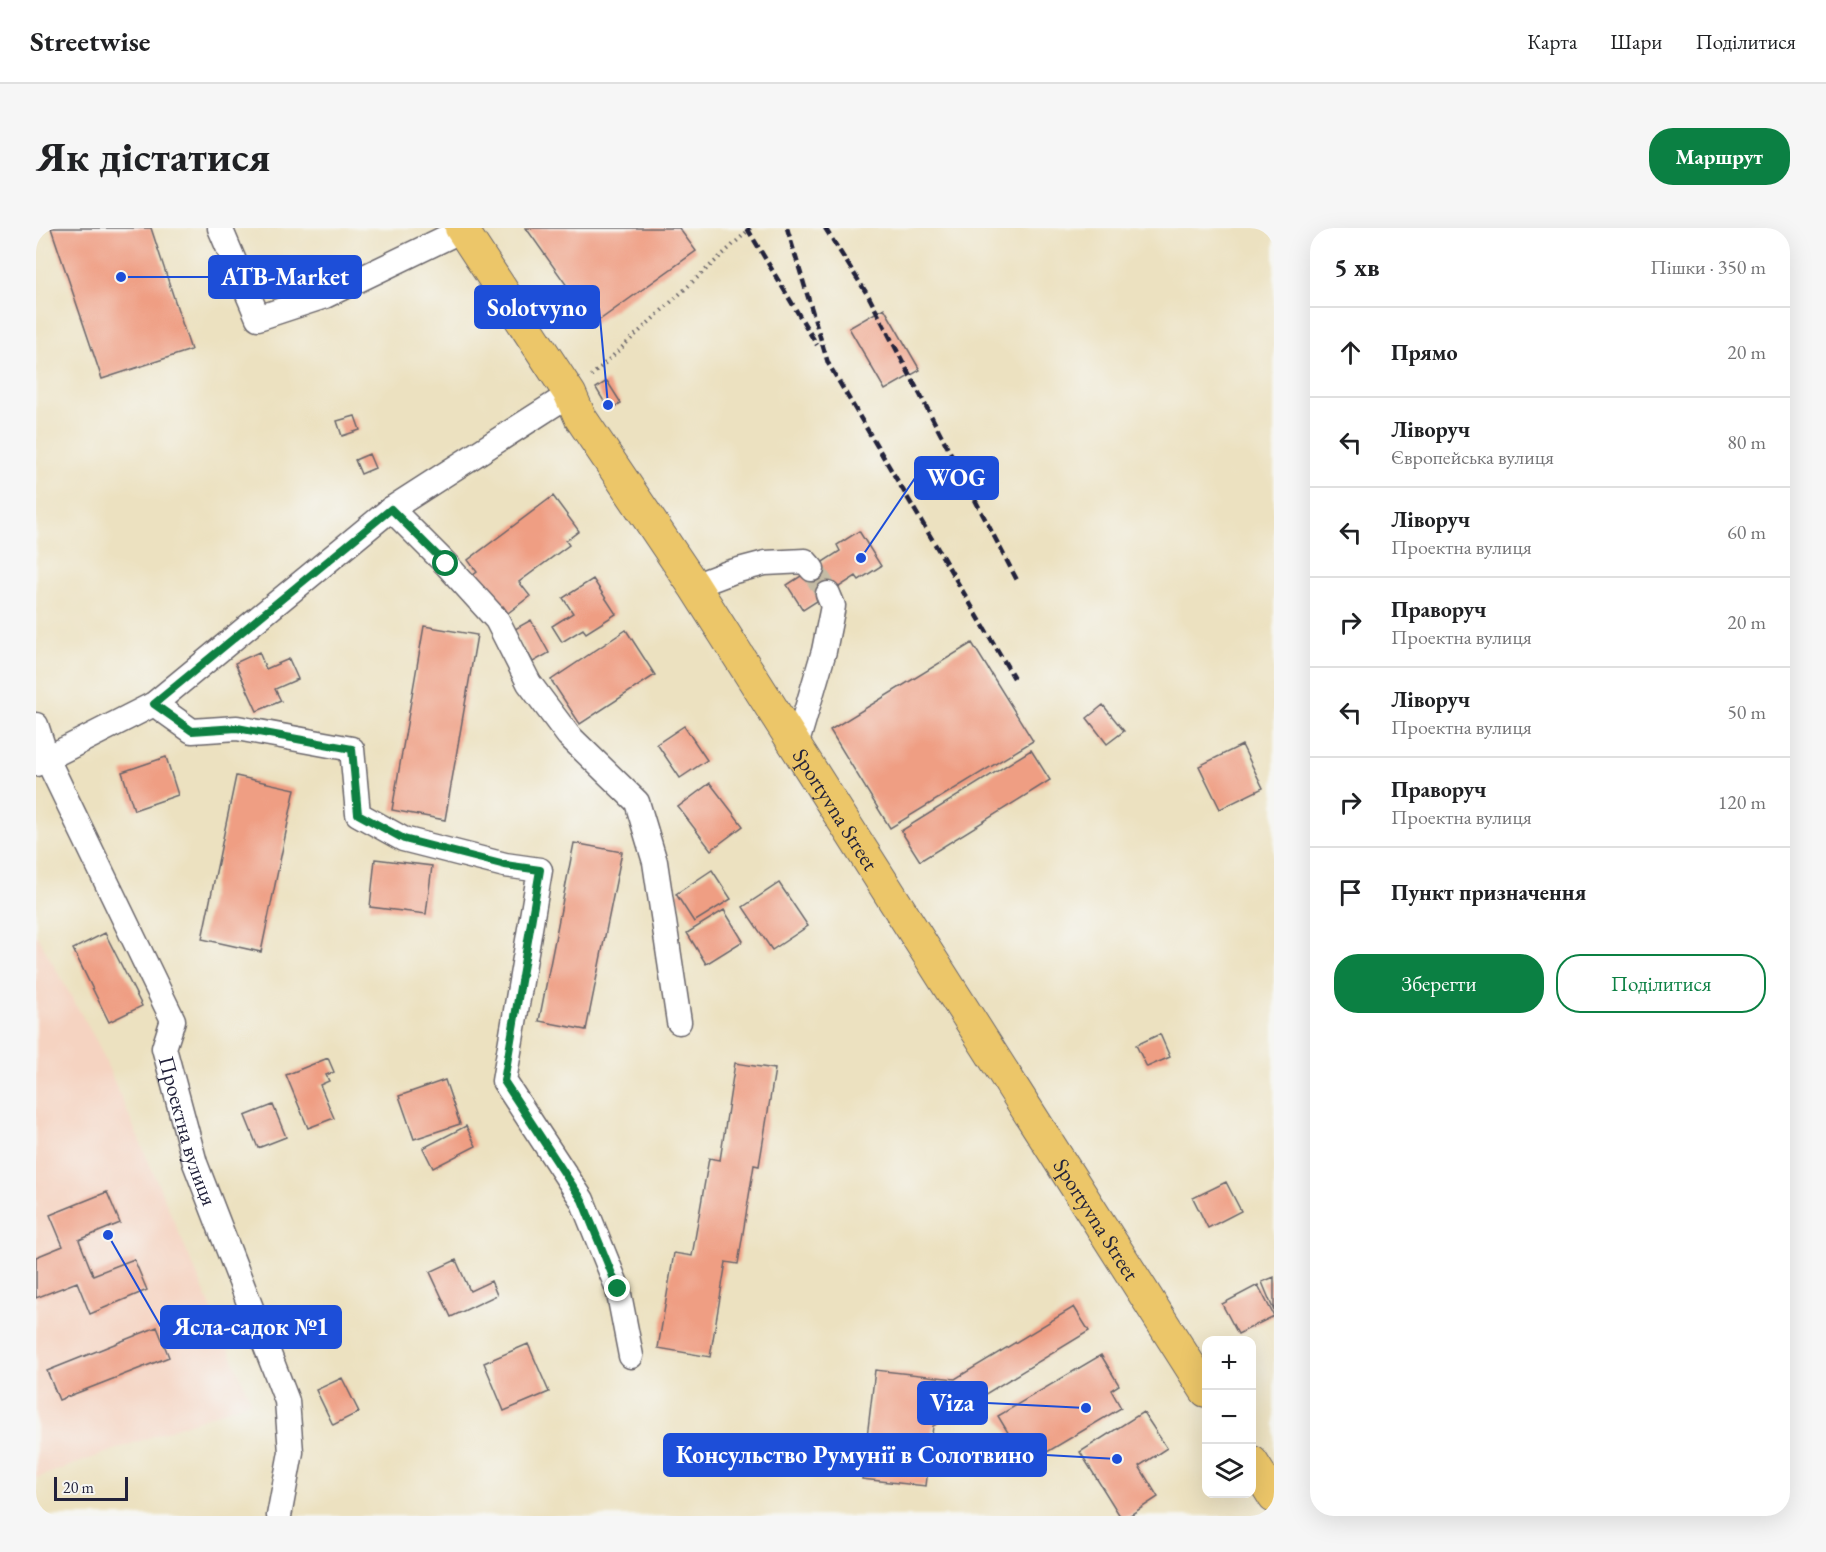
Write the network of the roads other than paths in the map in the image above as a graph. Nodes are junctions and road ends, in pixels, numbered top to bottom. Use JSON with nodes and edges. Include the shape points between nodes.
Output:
{"nodes":[{"id":1,"x":220,"y":228,"type":"edge"},
{"id":2,"x":461,"y":229,"type":"edge"},
{"id":3,"x":570,"y":394,"type":"junction"},
{"id":4,"x":391,"y":509,"type":"junction"},
{"id":5,"x":812,"y":569,"type":"tunnel mouth"},
{"id":6,"x":694,"y":586,"type":"junction"},
{"id":7,"x":828,"y":594,"type":"tunnel mouth"},
{"id":8,"x":154,"y":704,"type":"junction"},
{"id":9,"x":36,"y":726,"type":"edge"},
{"id":10,"x":796,"y":746,"type":"junction"},
{"id":11,"x":42,"y":762,"type":"edge"},
{"id":12,"x":679,"y":1022,"type":"dead end"},
{"id":13,"x":631,"y":1356,"type":"dead end"},
{"id":14,"x":1205,"y":1390,"type":"edge"},
{"id":15,"x":1256,"y":1470,"type":"edge"},
{"id":16,"x":1274,"y":1497,"type":"edge"},
{"id":17,"x":279,"y":1516,"type":"edge"}],
"edges":[{"from":1,"to":2,"type":"street","via":[[258,318],[325,296]]},
{"from":2,"to":3,"type":"main road","name":"Sportyvna Street"},
{"from":3,"to":4,"type":"street"},
{"from":3,"to":6,"type":"main road","name":"Sportyvna Street","via":[[580,417]]},
{"from":4,"to":8,"type":"street"},
{"from":4,"to":12,"type":"street","via":[[497,620],[529,683],[568,735],[638,802],[655,862]]},
{"from":5,"to":6,"type":"street","via":[[806,561],[765,562]]},
{"from":6,"to":10,"type":"main road","name":"Sportyvna Street"},
{"from":7,"to":10,"type":"street","via":[[833,606],[824,651]]},
{"from":8,"to":11,"type":"street"},
{"from":8,"to":13,"type":"street","via":[[192,731],[237,728],[352,749],[358,814],[404,839],[540,870],[504,1081],[582,1200],[618,1289]]},
{"from":9,"to":11,"type":"street","name":"Проектна вулиця"},
{"from":10,"to":14,"type":"main road","name":"Sportyvna Street"},
{"from":11,"to":17,"type":"street","name":"Проектна вулиця","via":[[173,1020],[164,1048],[195,1163],[287,1401],[291,1452]]},
{"from":15,"to":16,"type":"main road"}]}
